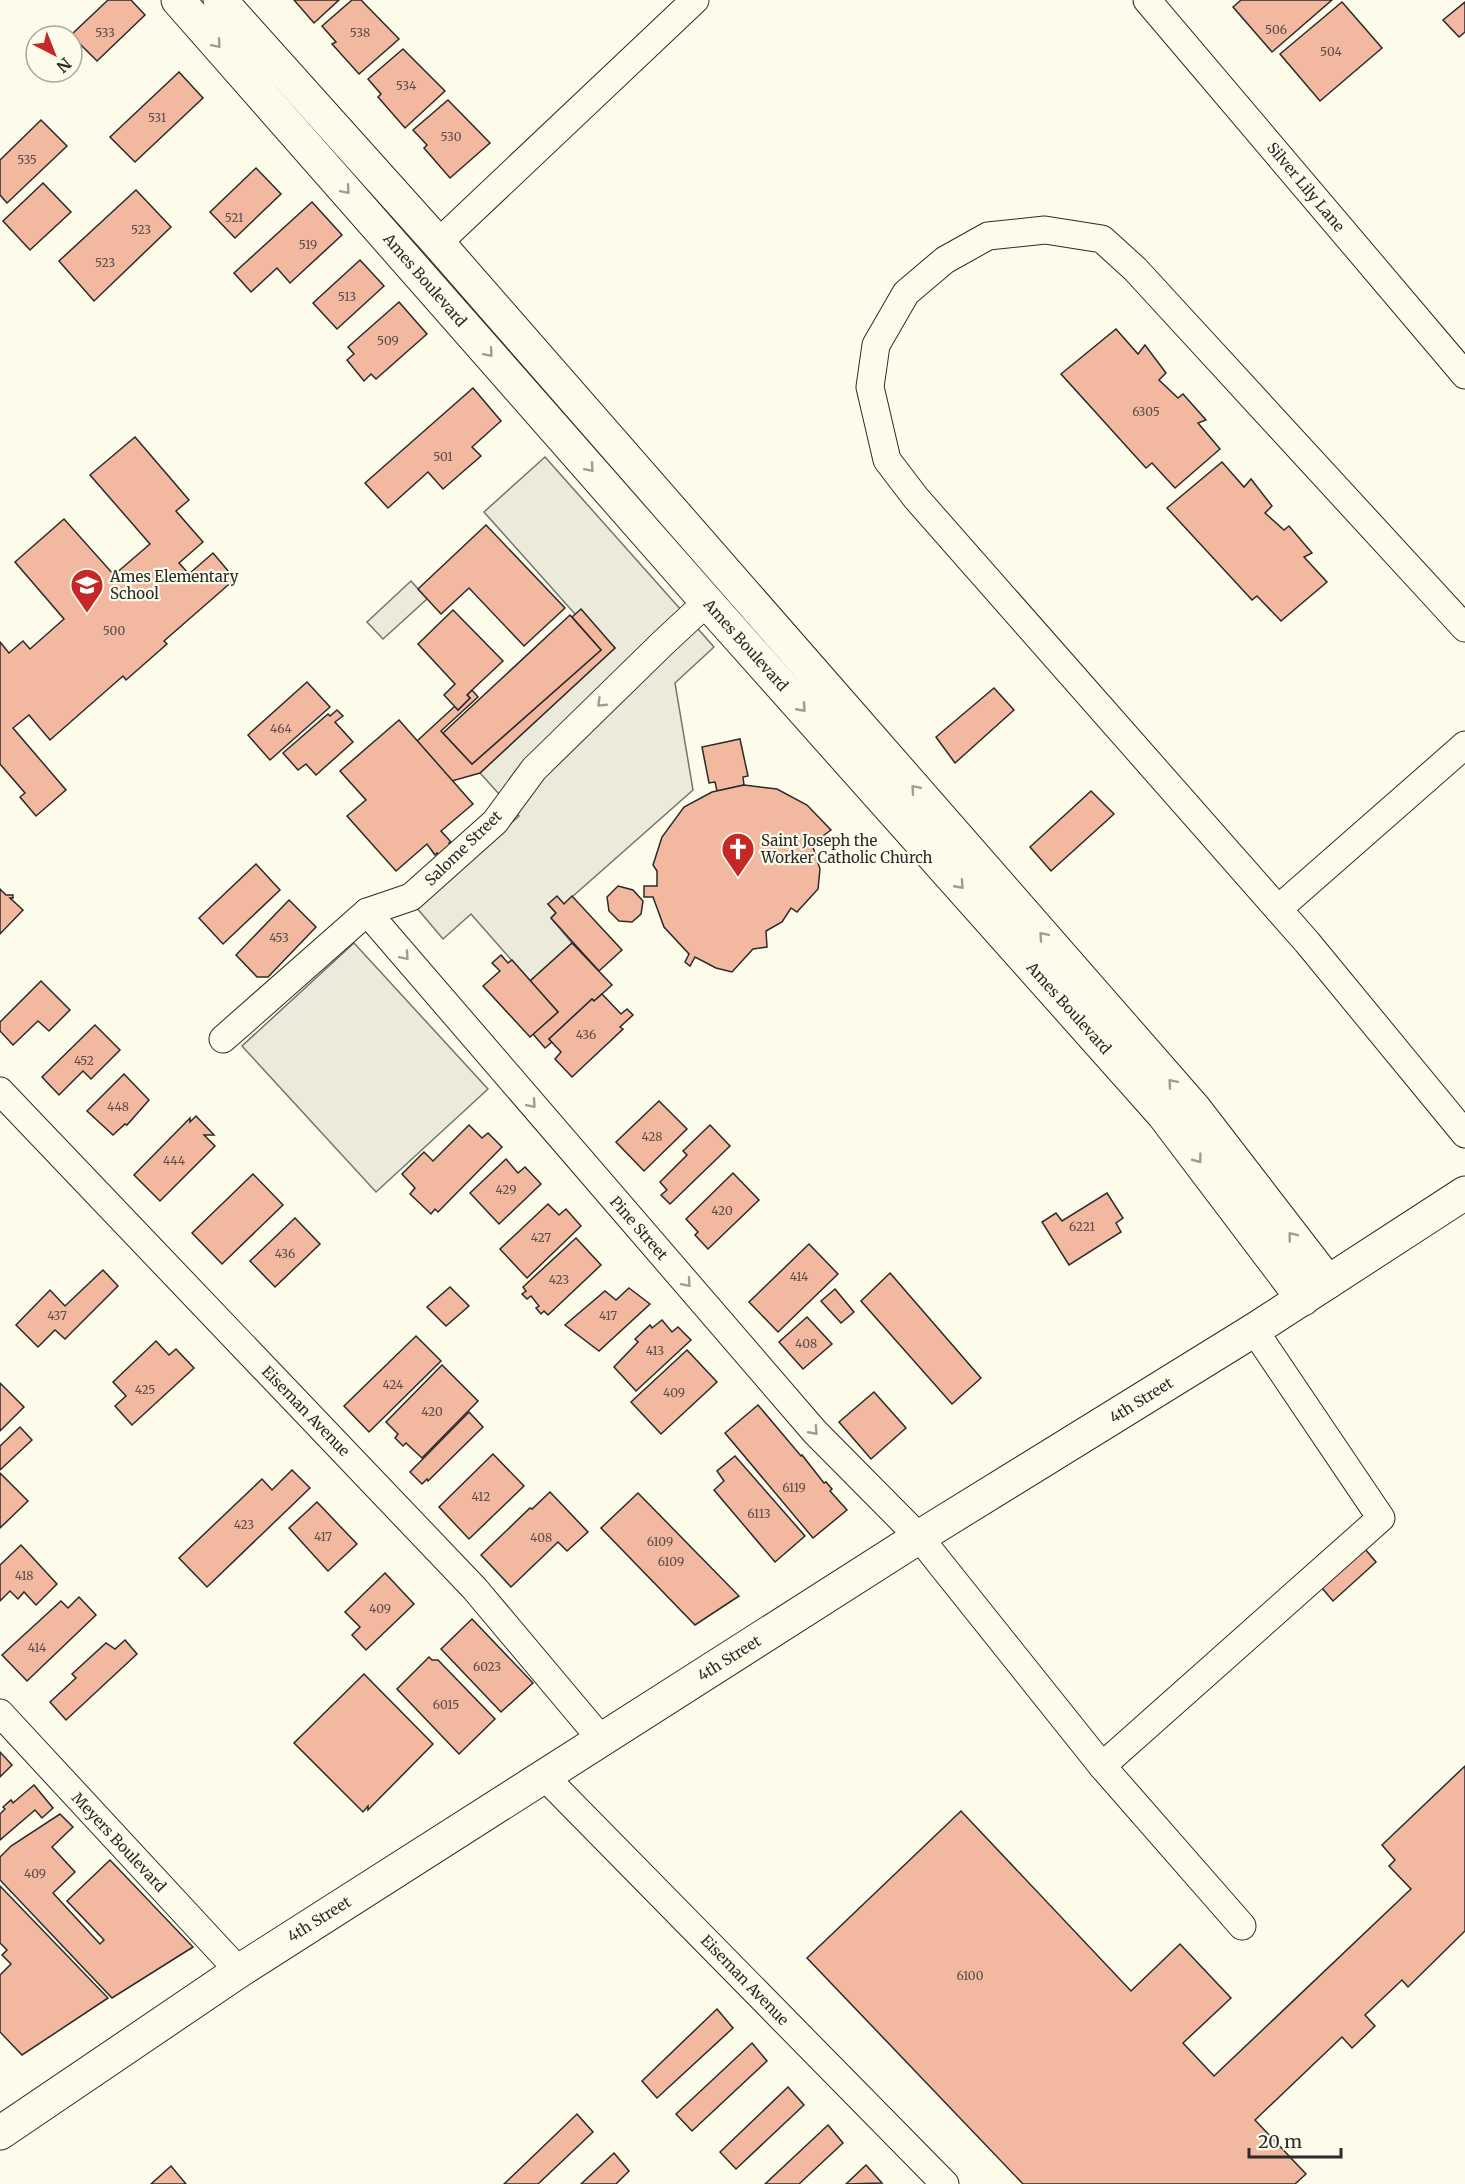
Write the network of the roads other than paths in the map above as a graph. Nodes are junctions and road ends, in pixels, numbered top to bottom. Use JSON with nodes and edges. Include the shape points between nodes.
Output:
{"nodes":[{"id":1,"x":178,"y":0,"type":"edge"},
{"id":2,"x":220,"y":0,"type":"edge"},
{"id":3,"x":695,"y":0,"type":"edge"},
{"id":4,"x":1147,"y":0,"type":"edge"},
{"id":5,"x":438,"y":243,"type":"junction"},
{"id":6,"x":1465,"y":375,"type":"edge"},
{"id":7,"x":707,"y":602,"type":"junction"},
{"id":8,"x":1465,"y":628,"type":"edge"},
{"id":9,"x":1465,"y":745,"type":"edge"},
{"id":10,"x":1278,"y":909,"type":"junction"},
{"id":11,"x":367,"y":912,"type":"junction"},
{"id":12,"x":223,"y":1039,"type":"dead end"},
{"id":13,"x":0,"y":1091,"type":"edge"},
{"id":14,"x":1465,"y":1134,"type":"edge"},
{"id":15,"x":1465,"y":1193,"type":"edge"},
{"id":16,"x":1316,"y":1290,"type":"junction"},
{"id":17,"x":1254,"y":1330,"type":"junction"},
{"id":18,"x":919,"y":1537,"type":"junction"},
{"id":19,"x":0,"y":1713,"type":"edge"},
{"id":20,"x":601,"y":1739,"type":"junction"},
{"id":21,"x":1102,"y":1766,"type":"junction"},
{"id":22,"x":544,"y":1776,"type":"junction"},
{"id":23,"x":1242,"y":1926,"type":"dead end"},
{"id":24,"x":238,"y":1971,"type":"junction"},
{"id":25,"x":0,"y":2133,"type":"edge"},
{"id":26,"x":945,"y":2184,"type":"edge"}],
"edges":[{"from":1,"to":7,"type":"street","name":"Ames Boulevard","one_way":true},
{"from":2,"to":5,"type":"street","name":"Ames Boulevard"},
{"from":3,"to":5,"type":"street"},
{"from":4,"to":6,"type":"street","name":"Silver Lily Lane"},
{"from":16,"to":5,"type":"street","name":"Ames Boulevard","one_way":true,"via":[[1194,1108]]},
{"from":7,"to":11,"type":"street","name":"Salome Street","one_way":true,"via":[[534,769],[495,822],[411,897]]},
{"from":7,"to":16,"type":"street","name":"Ames Boulevard","one_way":true},
{"from":8,"to":10,"type":"street","via":[[1136,269],[1102,239],[1045,230],[988,236],[945,260],[906,293],[876,345],[870,387],[887,460],[916,498]]},
{"from":9,"to":10,"type":"street"},
{"from":10,"to":14,"type":"street"},
{"from":11,"to":12,"type":"street","name":"Salome Street"},
{"from":11,"to":18,"type":"street","name":"Pine Street","one_way":true,"via":[[815,1432]]},
{"from":13,"to":20,"type":"street","name":"Eiseman Avenue","via":[[475,1589]]},
{"from":15,"to":16,"type":"street","name":"4th Street"},
{"from":16,"to":17,"type":"street","name":"4th Street"},
{"from":17,"to":18,"type":"street","name":"4th Street"},
{"from":17,"to":21,"type":"street","via":[[1381,1518]]},
{"from":18,"to":20,"type":"street","name":"4th Street"},
{"from":18,"to":21,"type":"street","name":"Pine Street"},
{"from":19,"to":24,"type":"street","name":"Meyers Boulevard"},
{"from":20,"to":22,"type":"street","name":"4th Street"},
{"from":21,"to":23,"type":"street","name":"Pine Street"},
{"from":22,"to":24,"type":"street","name":"4th Street"},
{"from":22,"to":26,"type":"street","name":"Eiseman Avenue"},
{"from":24,"to":25,"type":"street","name":"4th Street"}]}
